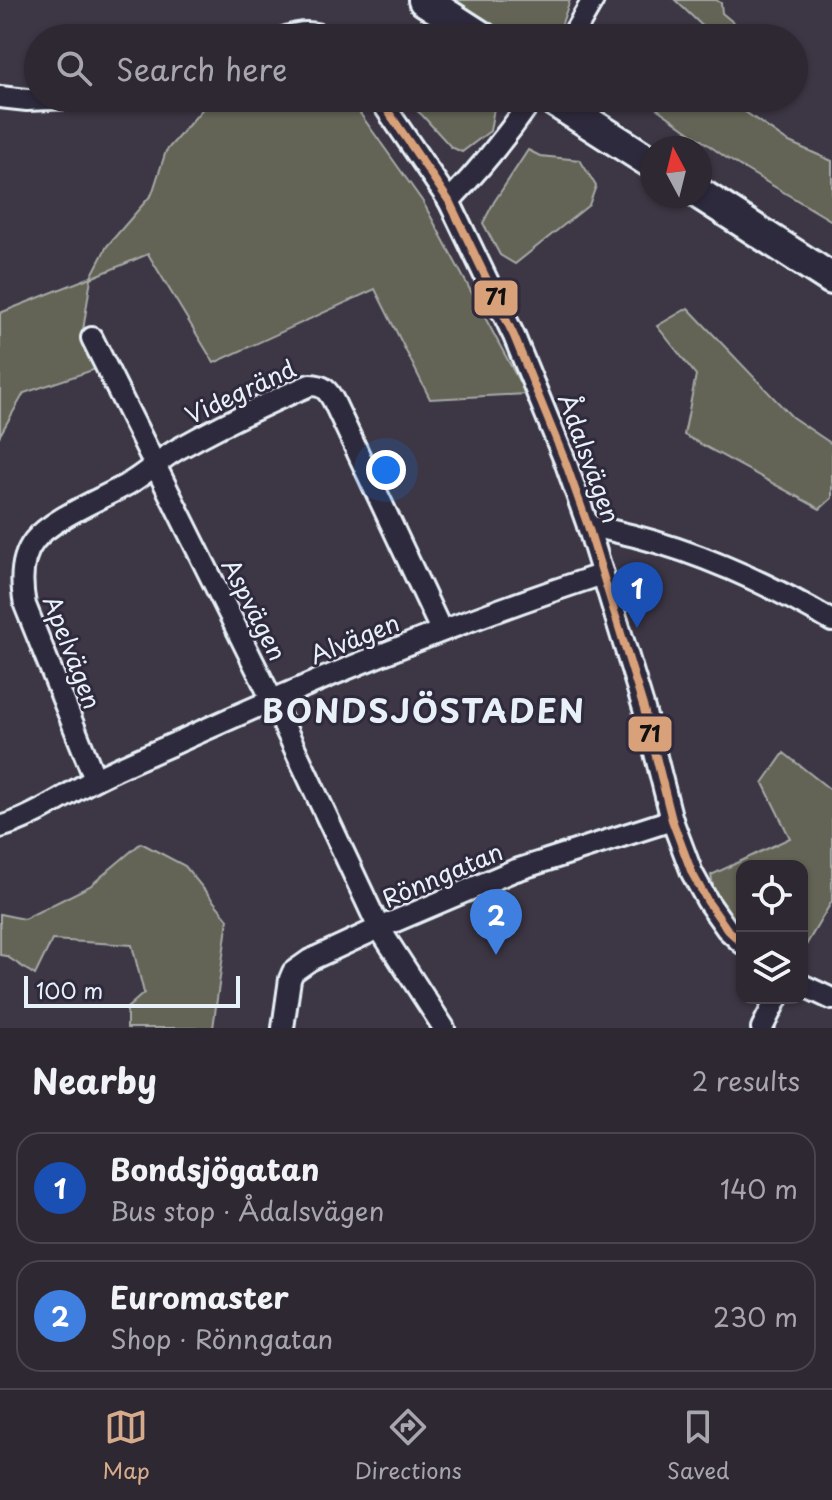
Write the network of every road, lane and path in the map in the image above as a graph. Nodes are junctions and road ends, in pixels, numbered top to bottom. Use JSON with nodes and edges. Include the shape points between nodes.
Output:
{"nodes":[{"id":1,"x":398,"y":0,"type":"edge"},
{"id":2,"x":424,"y":0,"type":"edge"},
{"id":3,"x":593,"y":0,"type":"edge"},
{"id":4,"x":435,"y":24,"type":"edge"},
{"id":5,"x":461,"y":24,"type":"edge"},
{"id":6,"x":579,"y":24,"type":"edge"},
{"id":7,"x":0,"y":97,"type":"edge"},
{"id":8,"x":24,"y":100,"type":"edge"},
{"id":9,"x":389,"y":112,"type":"edge"},
{"id":10,"x":523,"y":112,"type":"edge"},
{"id":11,"x":572,"y":112,"type":"edge"},
{"id":12,"x":598,"y":112,"type":"edge"},
{"id":13,"x":640,"y":139,"type":"edge"},
{"id":14,"x":640,"y":155,"type":"edge"},
{"id":15,"x":712,"y":185,"type":"edge"},
{"id":16,"x":449,"y":201,"type":"junction"},
{"id":17,"x":712,"y":202,"type":"edge"},
{"id":18,"x":832,"y":261,"type":"edge"},
{"id":19,"x":832,"y":279,"type":"edge"},
{"id":20,"x":92,"y":338,"type":"dead end"},
{"id":21,"x":154,"y":465,"type":"junction"},
{"id":22,"x":588,"y":526,"type":"junction"},
{"id":23,"x":603,"y":574,"type":"junction"},
{"id":24,"x":832,"y":621,"type":"edge"},
{"id":25,"x":441,"y":630,"type":"junction"},
{"id":26,"x":272,"y":700,"type":"junction"},
{"id":27,"x":95,"y":779,"type":"junction"},
{"id":28,"x":672,"y":820,"type":"junction"},
{"id":29,"x":0,"y":827,"type":"edge"},
{"id":30,"x":379,"y":928,"type":"junction"},
{"id":31,"x":736,"y":937,"type":"edge"},
{"id":32,"x":808,"y":988,"type":"edge"},
{"id":33,"x":832,"y":999,"type":"edge"},
{"id":34,"x":774,"y":1004,"type":"edge"},
{"id":35,"x":283,"y":1028,"type":"edge"},
{"id":36,"x":444,"y":1028,"type":"edge"},
{"id":37,"x":762,"y":1028,"type":"edge"}],
"edges":[{"from":1,"to":4,"type":"highway"},
{"from":2,"to":5,"type":"highway"},
{"from":3,"to":6,"type":"street"},
{"from":7,"to":8,"type":"street"},
{"from":9,"to":16,"type":"street","name":"Ådalsvägen"},
{"from":10,"to":16,"type":"street","via":[[480,170]]},
{"from":11,"to":14,"type":"highway"},
{"from":12,"to":13,"type":"highway"},
{"from":15,"to":18,"type":"highway"},
{"from":16,"to":22,"type":"street","name":"Ådalsvägen","via":[[520,350]]},
{"from":17,"to":19,"type":"highway"},
{"from":20,"to":21,"type":"street","name":"Aspvägen"},
{"from":21,"to":25,"type":"street","name":"Videgränd","via":[[294,392],[310,385],[324,387]]},
{"from":21,"to":26,"type":"street","name":"Aspvägen"},
{"from":21,"to":27,"type":"street","name":"Apelvägen","via":[[46,530],[33,541],[24,562],[25,605]]},
{"from":22,"to":23,"type":"street","name":"Ådalsvägen"},
{"from":22,"to":24,"type":"street","via":[[686,551]]},
{"from":23,"to":25,"type":"street","name":"Alvägen"},
{"from":23,"to":28,"type":"street","name":"Ådalsvägen"},
{"from":25,"to":26,"type":"street","name":"Alvägen"},
{"from":26,"to":27,"type":"street","name":"Alvägen"},
{"from":26,"to":30,"type":"street","name":"Aspvägen"},
{"from":27,"to":29,"type":"street","name":"Alvägen"},
{"from":28,"to":30,"type":"street","name":"Rönngatan","via":[[513,871]]},
{"from":28,"to":31,"type":"street","name":"Ådalsvägen","via":[[692,873]]},
{"from":30,"to":35,"type":"street","name":"Rönngatan","via":[[293,972]]},
{"from":30,"to":36,"type":"street","name":"Aspvägen"},
{"from":32,"to":33,"type":"street"},
{"from":34,"to":37,"type":"street"}]}
